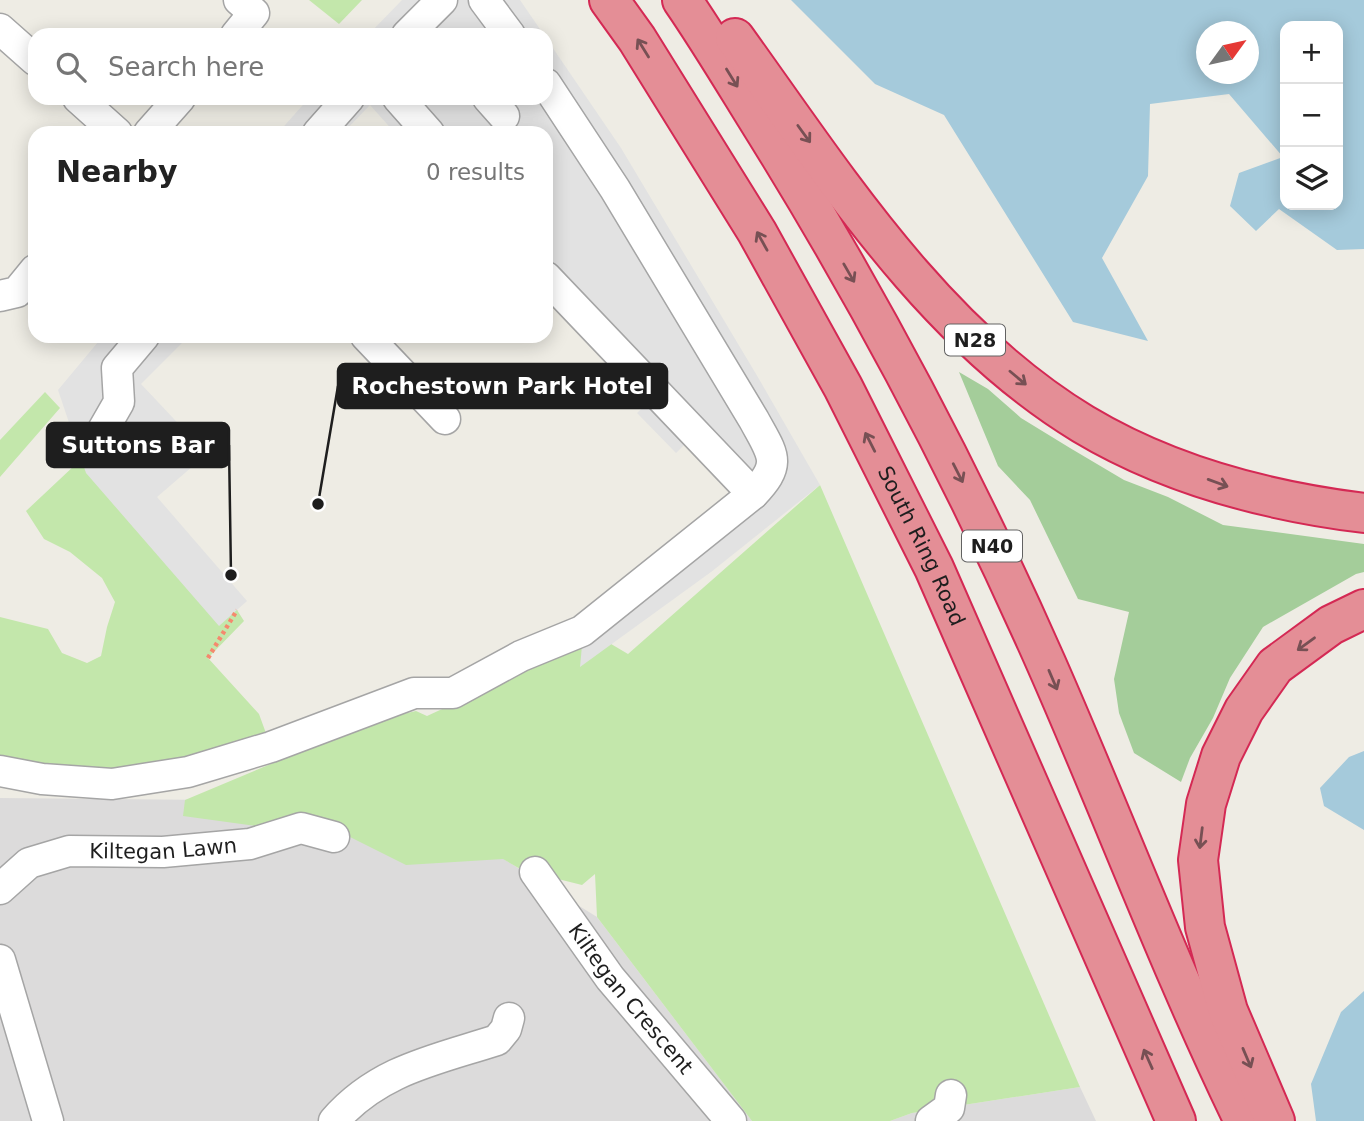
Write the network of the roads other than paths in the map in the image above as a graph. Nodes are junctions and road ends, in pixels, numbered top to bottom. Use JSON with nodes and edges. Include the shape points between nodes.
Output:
{"nodes":[{"id":1,"x":239,"y":0,"type":"edge"},
{"id":2,"x":442,"y":0,"type":"edge"},
{"id":3,"x":484,"y":0,"type":"edge"},
{"id":4,"x":609,"y":0,"type":"edge"},
{"id":5,"x":682,"y":0,"type":"edge"},
{"id":6,"x":706,"y":0,"type":"edge"},
{"id":7,"x":242,"y":28,"type":"edge"},
{"id":8,"x":422,"y":28,"type":"edge"},
{"id":9,"x":505,"y":28,"type":"edge"},
{"id":10,"x":0,"y":29,"type":"edge"},
{"id":11,"x":28,"y":54,"type":"edge"},
{"id":12,"x":553,"y":95,"type":"edge"},
{"id":13,"x":86,"y":105,"type":"edge"},
{"id":14,"x":174,"y":105,"type":"edge"},
{"id":15,"x":343,"y":105,"type":"edge"},
{"id":16,"x":404,"y":105,"type":"edge"},
{"id":17,"x":109,"y":126,"type":"edge"},
{"id":18,"x":155,"y":126,"type":"edge"},
{"id":19,"x":324,"y":126,"type":"edge"},
{"id":20,"x":423,"y":126,"type":"edge"},
{"id":21,"x":28,"y":279,"type":"edge"},
{"id":22,"x":553,"y":284,"type":"edge"},
{"id":23,"x":0,"y":296,"type":"edge"},
{"id":24,"x":138,"y":343,"type":"edge"},
{"id":25,"x":373,"y":343,"type":"edge"},
{"id":26,"x":445,"y":419,"type":"dead end"},
{"id":27,"x":92,"y":449,"type":"dead end"},
{"id":28,"x":753,"y":494,"type":"junction"},
{"id":29,"x":1364,"y":513,"type":"edge"},
{"id":30,"x":934,"y":568,"type":"junction"},
{"id":31,"x":1364,"y":609,"type":"edge"},
{"id":32,"x":0,"y":771,"type":"edge"},
{"id":33,"x":334,"y":837,"type":"dead end"},
{"id":34,"x":535,"y":872,"type":"dead end"},
{"id":35,"x":0,"y":890,"type":"edge"},
{"id":36,"x":0,"y":960,"type":"edge"},
{"id":37,"x":509,"y":1018,"type":"dead end"},
{"id":38,"x":951,"y":1096,"type":"dead end"},
{"id":39,"x":48,"y":1121,"type":"edge"},
{"id":40,"x":334,"y":1121,"type":"edge"},
{"id":41,"x":731,"y":1121,"type":"edge"},
{"id":42,"x":931,"y":1121,"type":"edge"},
{"id":43,"x":1147,"y":1121,"type":"edge"},
{"id":44,"x":1176,"y":1121,"type":"edge"},
{"id":45,"x":1244,"y":1121,"type":"edge"},
{"id":46,"x":1275,"y":1121,"type":"edge"}],
"edges":[{"from":1,"to":7,"type":"street","via":[[254,13]]},
{"from":2,"to":8,"type":"street"},
{"from":3,"to":9,"type":"street"},
{"from":30,"to":4,"type":"highway","name":"South Ring Road","number":"N40","one_way":true,"via":[[843,387],[757,232]]},
{"from":5,"to":45,"type":"highway","number":"N40","one_way":true,"via":[[823,227],[905,370],[968,493],[1047,665],[1202,1035]]},
{"from":6,"to":29,"type":"highway","number":"N28","one_way":true,"via":[[882,240],[967,333],[1023,382],[1084,424],[1147,457],[1228,487]]},
{"from":10,"to":11,"type":"street"},
{"from":12,"to":28,"type":"street","via":[[615,189],[764,439],[772,470]]},
{"from":13,"to":17,"type":"street"},
{"from":14,"to":18,"type":"street"},
{"from":15,"to":19,"type":"street"},
{"from":16,"to":20,"type":"street"},
{"from":21,"to":23,"type":"street","via":[[17,292]]},
{"from":22,"to":28,"type":"street"},
{"from":24,"to":27,"type":"street","via":[[117,368],[119,402]]},
{"from":25,"to":26,"type":"street"},
{"from":28,"to":32,"type":"street","via":[[582,631],[521,656],[453,693],[414,693],[271,747],[188,772],[112,784]]},
{"from":30,"to":43,"type":"highway","via":[[1070,947]]},
{"from":44,"to":30,"type":"highway","name":"South Ring Road","number":"N40","one_way":true},
{"from":31,"to":46,"type":"highway","one_way":true,"via":[[1331,625],[1275,666],[1244,710],[1221,756],[1206,804],[1198,860],[1205,927],[1228,1011]]},
{"from":33,"to":35,"type":"street","name":"Kiltegan Lawn","via":[[301,828],[250,844],[163,852],[69,851],[29,863]]},
{"from":34,"to":41,"type":"street","name":"Kiltegan Crescent","via":[[610,978]]},
{"from":36,"to":39,"type":"street"},
{"from":37,"to":40,"type":"street","via":[[497,1040],[403,1069],[375,1084]]},
{"from":38,"to":42,"type":"street","via":[[949,1108]]}]}
